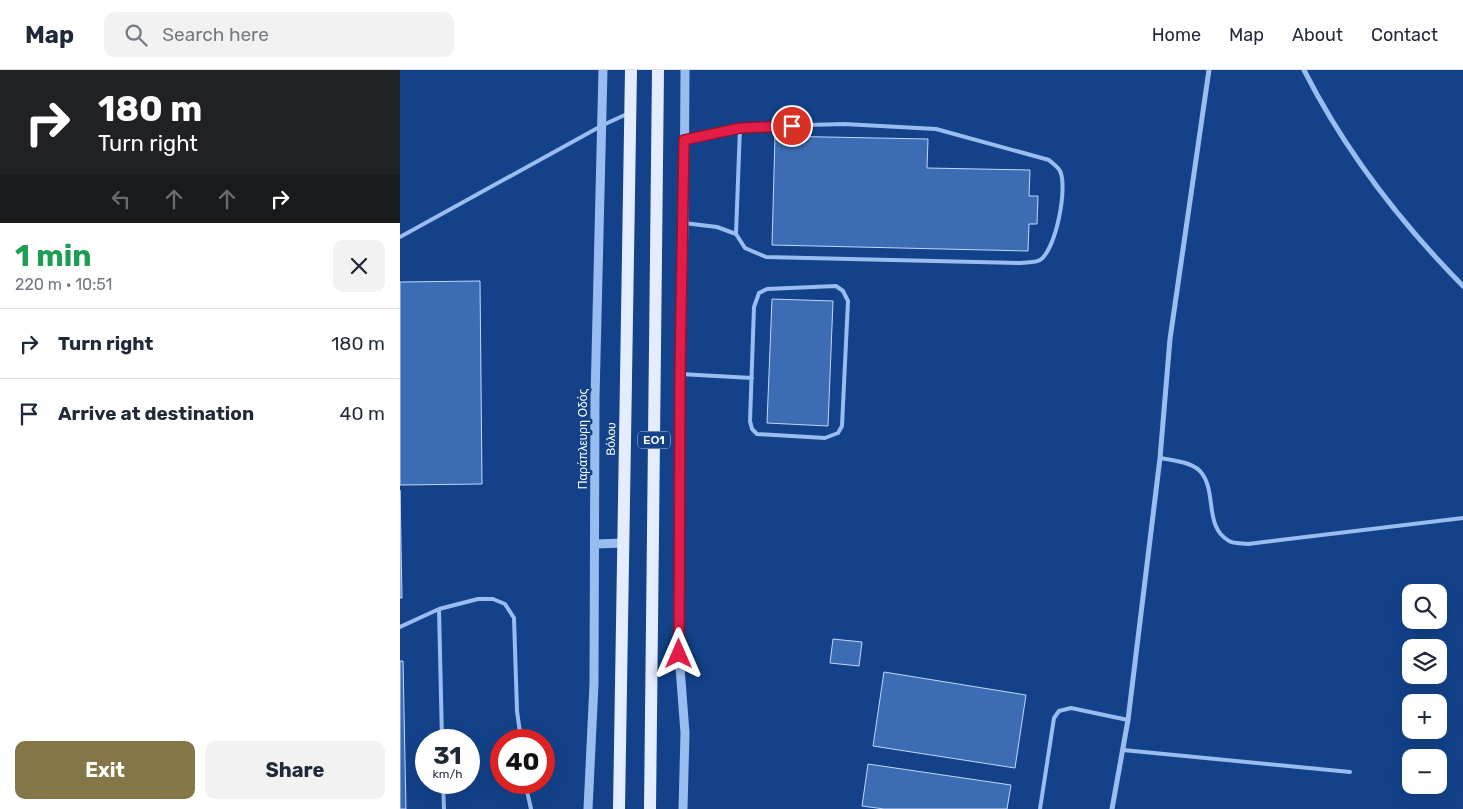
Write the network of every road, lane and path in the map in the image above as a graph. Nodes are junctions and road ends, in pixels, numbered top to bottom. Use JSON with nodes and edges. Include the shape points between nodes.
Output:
{"nodes":[{"id":1,"x":603,"y":70,"type":"edge"},
{"id":2,"x":630,"y":70,"type":"edge"},
{"id":3,"x":658,"y":70,"type":"edge"},
{"id":4,"x":685,"y":70,"type":"edge"},
{"id":5,"x":1209,"y":70,"type":"edge"},
{"id":6,"x":1304,"y":70,"type":"edge"},
{"id":7,"x":630,"y":113,"type":"junction"},
{"id":8,"x":603,"y":125,"type":"junction"},
{"id":9,"x":740,"y":128,"type":"junction"},
{"id":10,"x":684,"y":140,"type":"junction"},
{"id":11,"x":684,"y":222,"type":"junction"},
{"id":12,"x":736,"y":234,"type":"junction"},
{"id":13,"x":400,"y":236,"type":"edge"},
{"id":14,"x":1463,"y":286,"type":"edge"},
{"id":15,"x":680,"y":374,"type":"junction"},
{"id":16,"x":752,"y":378,"type":"junction"},
{"id":17,"x":1160,"y":458,"type":"junction"},
{"id":18,"x":1463,"y":518,"type":"edge"},
{"id":19,"x":623,"y":543,"type":"junction"},
{"id":20,"x":596,"y":544,"type":"junction"},
{"id":21,"x":439,"y":610,"type":"junction"},
{"id":22,"x":400,"y":627,"type":"edge"},
{"id":23,"x":1128,"y":720,"type":"junction"},
{"id":24,"x":442,"y":729,"type":"edge"},
{"id":25,"x":519,"y":729,"type":"edge"},
{"id":26,"x":1123,"y":750,"type":"junction"},
{"id":27,"x":1350,"y":772,"type":"dead end"},
{"id":28,"x":443,"y":794,"type":"edge"},
{"id":29,"x":528,"y":794,"type":"edge"},
{"id":30,"x":444,"y":809,"type":"edge"},
{"id":31,"x":531,"y":809,"type":"edge"},
{"id":32,"x":588,"y":809,"type":"edge"},
{"id":33,"x":619,"y":809,"type":"edge"},
{"id":34,"x":650,"y":809,"type":"edge"},
{"id":35,"x":683,"y":809,"type":"edge"},
{"id":36,"x":1040,"y":809,"type":"edge"},
{"id":37,"x":1112,"y":809,"type":"edge"}],
"edges":[{"from":1,"to":8,"type":"street","name":"Παράπλευρη Οδός"},
{"from":2,"to":7,"type":"main road","name":"Βόλου","number":"ΕΟ1"},
{"from":3,"to":34,"type":"main road","number":"ΕΟ1"},
{"from":4,"to":10,"type":"street"},
{"from":5,"to":17,"type":"street","via":[[1170,339]]},
{"from":6,"to":14,"type":"street","via":[[1349,146],[1428,250]]},
{"from":7,"to":8,"type":"lane"},
{"from":7,"to":19,"type":"main road","name":"Βόλου","number":"ΕΟ1"},
{"from":8,"to":13,"type":"lane"},
{"from":8,"to":20,"type":"street","name":"Παράπλευρη Οδός","via":[[595,398]]},
{"from":9,"to":10,"type":"lane"},
{"from":9,"to":12,"type":"lane"},
{"from":9,"to":12,"type":"lane","via":[[844,124],[936,130],[1049,160],[1060,170],[1063,184],[1055,238],[1039,261],[766,257],[745,248]]},
{"from":10,"to":11,"type":"street"},
{"from":11,"to":12,"type":"lane","via":[[717,227]]},
{"from":11,"to":15,"type":"street"},
{"from":15,"to":16,"type":"lane"},
{"from":15,"to":35,"type":"street","via":[[679,654],[685,733]]},
{"from":16,"to":16,"type":"lane","via":[[754,307],[758,293],[767,289],[836,286],[843,291],[848,301],[848,320],[842,426],[838,433],[825,438],[757,434],[750,421]]},
{"from":17,"to":18,"type":"lane","via":[[1199,470],[1206,481],[1212,518],[1230,542],[1248,544]]},
{"from":17,"to":23,"type":"street"},
{"from":19,"to":20,"type":"street"},
{"from":19,"to":33,"type":"main road","name":"Βόλου","number":"ΕΟ1"},
{"from":20,"to":32,"type":"street","name":"Παράπλευρη Οδός"},
{"from":21,"to":22,"type":"lane"},
{"from":21,"to":24,"type":"lane"},
{"from":21,"to":25,"type":"lane","via":[[478,599],[494,599],[505,604],[514,618]]},
{"from":23,"to":26,"type":"street"},
{"from":23,"to":36,"type":"lane","via":[[1071,708],[1059,711],[1054,718]]},
{"from":26,"to":27,"type":"lane"},
{"from":26,"to":37,"type":"street"},
{"from":28,"to":30,"type":"lane"},
{"from":29,"to":31,"type":"lane"}]}
